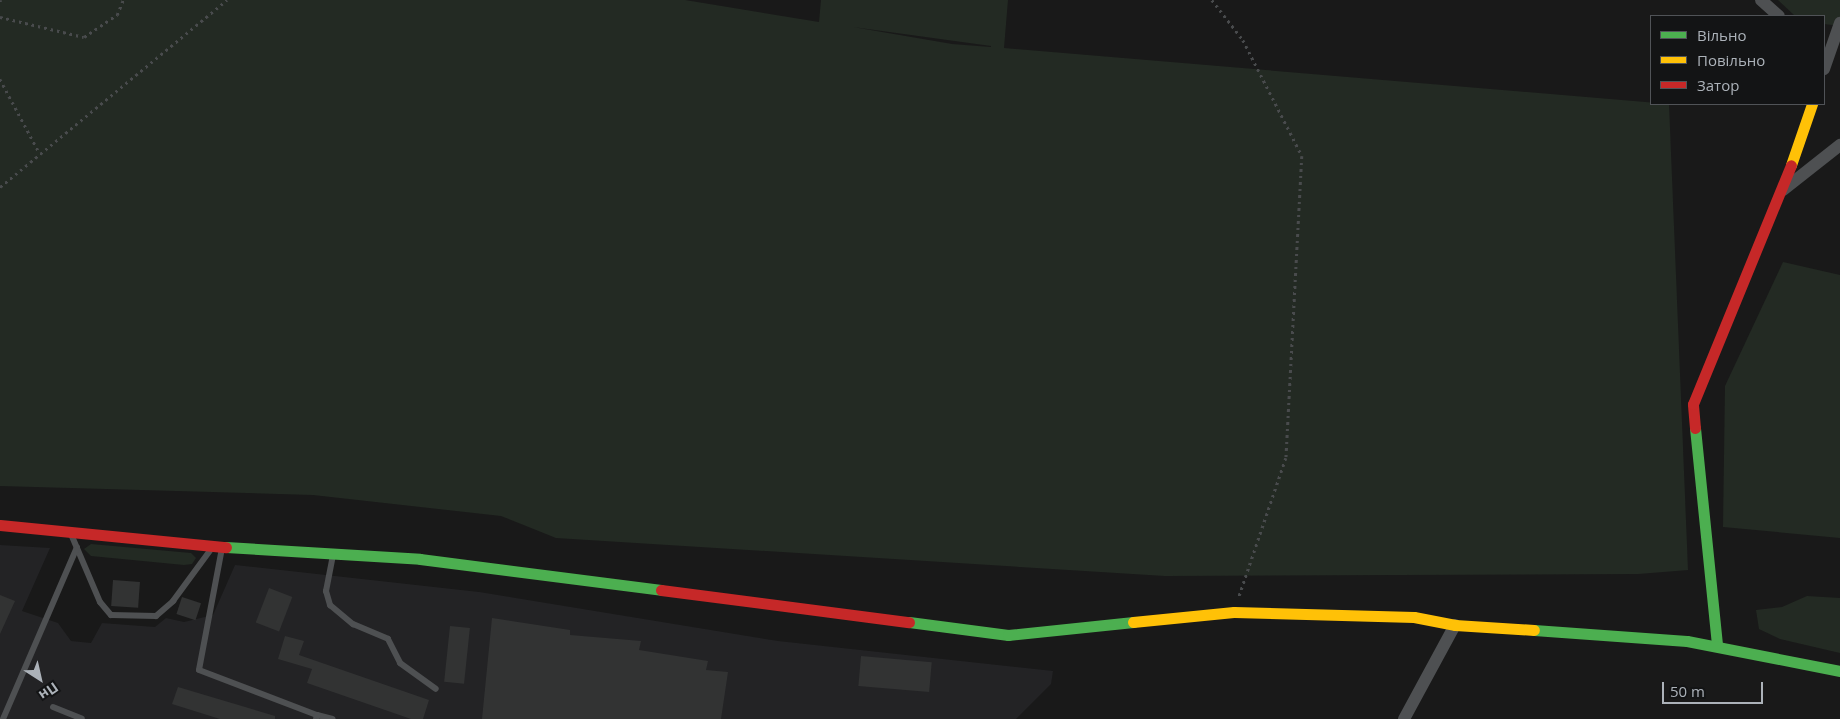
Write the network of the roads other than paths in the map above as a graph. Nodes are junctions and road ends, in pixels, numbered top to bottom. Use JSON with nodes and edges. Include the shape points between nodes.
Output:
{"nodes":[{"id":1,"x":1761,"y":0,"type":"edge"},
{"id":2,"x":1777,"y":15,"type":"edge"},
{"id":3,"x":1840,"y":23,"type":"edge"},
{"id":4,"x":1825,"y":66,"type":"edge"},
{"id":5,"x":1812,"y":105,"type":"edge"},
{"id":6,"x":1840,"y":145,"type":"edge"},
{"id":7,"x":1783,"y":190,"type":"junction"},
{"id":8,"x":0,"y":525,"type":"edge"},
{"id":9,"x":70,"y":530,"type":"junction"},
{"id":10,"x":76,"y":547,"type":"junction"},
{"id":11,"x":218,"y":547,"type":"junction"},
{"id":12,"x":333,"y":554,"type":"junction"},
{"id":13,"x":1455,"y":625,"type":"junction"},
{"id":14,"x":1717,"y":646,"type":"junction"},
{"id":15,"x":1840,"y":671,"type":"edge"},
{"id":16,"x":436,"y":689,"type":"dead end"},
{"id":17,"x":53,"y":708,"type":"dead end"},
{"id":18,"x":316,"y":717,"type":"edge"},
{"id":19,"x":3,"y":719,"type":"edge"},
{"id":20,"x":82,"y":719,"type":"edge"},
{"id":21,"x":333,"y":719,"type":"edge"},
{"id":22,"x":1404,"y":719,"type":"edge"}],
"edges":[{"from":1,"to":2,"type":"street"},
{"from":3,"to":4,"type":"street"},
{"from":5,"to":7,"type":"street"},
{"from":6,"to":7,"type":"street"},
{"from":7,"to":14,"type":"street","via":[[1693,404]]},
{"from":8,"to":9,"type":"street"},
{"from":9,"to":10,"type":"lane"},
{"from":9,"to":11,"type":"street"},
{"from":10,"to":11,"type":"lane","via":[[100,602],[111,615],[156,616]]},
{"from":10,"to":19,"type":"lane"},
{"from":11,"to":12,"type":"street"},
{"from":11,"to":18,"type":"lane","via":[[199,670]]},
{"from":12,"to":13,"type":"street","via":[[430,560],[1008,635],[1234,612],[1414,617]]},
{"from":12,"to":16,"type":"lane","via":[[326,592],[330,605],[353,624],[388,639],[400,663],[424,684]]},
{"from":13,"to":14,"type":"street"},
{"from":13,"to":22,"type":"street"},
{"from":14,"to":15,"type":"street"},
{"from":17,"to":20,"type":"lane"},
{"from":18,"to":21,"type":"lane"}]}
